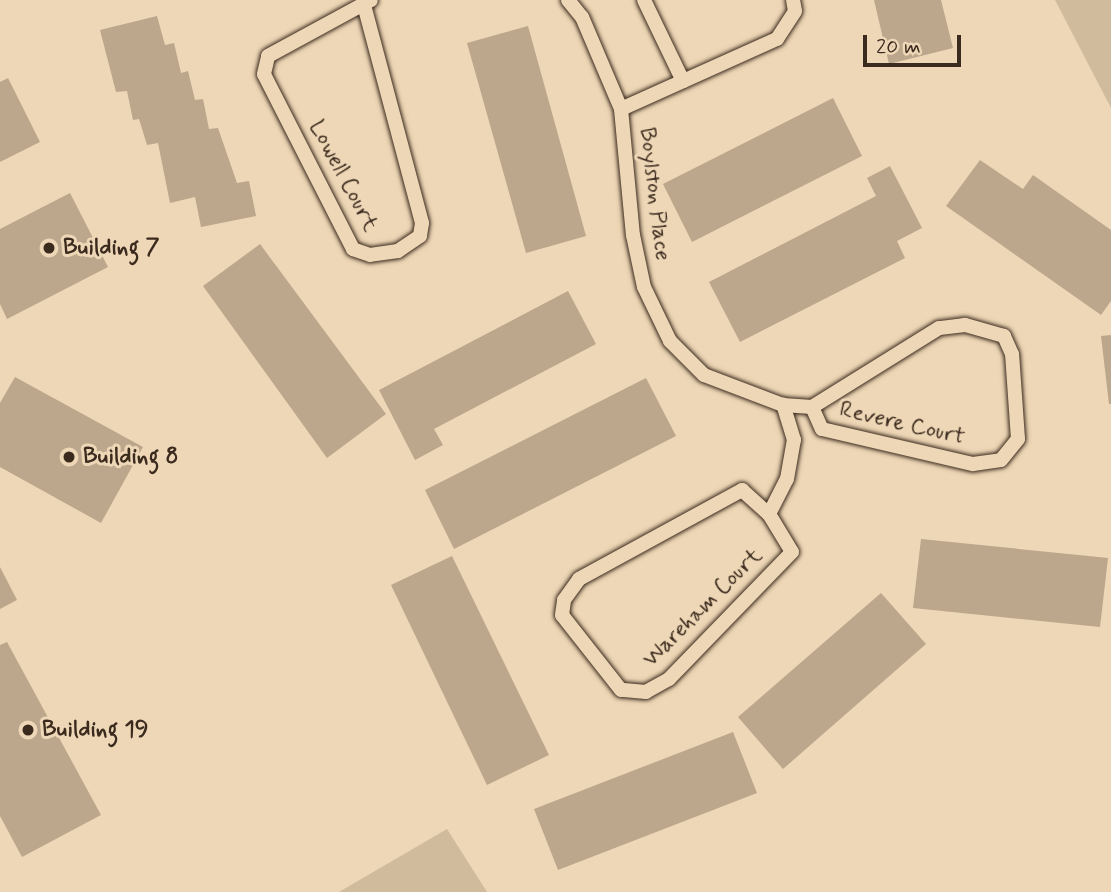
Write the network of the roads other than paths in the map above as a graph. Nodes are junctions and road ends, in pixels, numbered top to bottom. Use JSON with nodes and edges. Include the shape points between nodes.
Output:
{"nodes":[{"id":1,"x":568,"y":0,"type":"edge"},
{"id":2,"x":644,"y":0,"type":"edge"},
{"id":3,"x":793,"y":0,"type":"edge"},
{"id":4,"x":367,"y":2,"type":"edge"},
{"id":5,"x":683,"y":81,"type":"junction"},
{"id":6,"x":621,"y":109,"type":"junction"},
{"id":7,"x":783,"y":405,"type":"junction"},
{"id":8,"x":812,"y":407,"type":"junction"},
{"id":9,"x":768,"y":514,"type":"junction"}],
"edges":[{"from":1,"to":6,"type":"lane","name":"Boylston Place","via":[[582,17]]},
{"from":2,"to":5,"type":"lane"},
{"from":3,"to":5,"type":"lane","via":[[795,11],[777,39]]},
{"from":4,"to":4,"type":"lane","name":"Lowell Court","via":[[422,223],[420,236],[398,251],[370,255],[353,249],[264,74],[268,56]]},
{"from":5,"to":6,"type":"lane"},
{"from":6,"to":7,"type":"lane","name":"Boylston Place","via":[[633,235],[644,287],[670,341],[704,374]]},
{"from":7,"to":8,"type":"lane","name":"Boylston Place"},
{"from":7,"to":9,"type":"lane","via":[[794,440],[787,480]]},
{"from":8,"to":8,"type":"lane","name":"Revere Court","via":[[822,429],[973,464],[1000,460],[1018,439],[1012,354],[1004,336],[965,325],[939,328]]},
{"from":9,"to":9,"type":"lane","name":"Wareham Court","via":[[792,552],[669,679],[646,692],[621,690],[562,615],[564,600],[579,579],[742,490]]}]}
